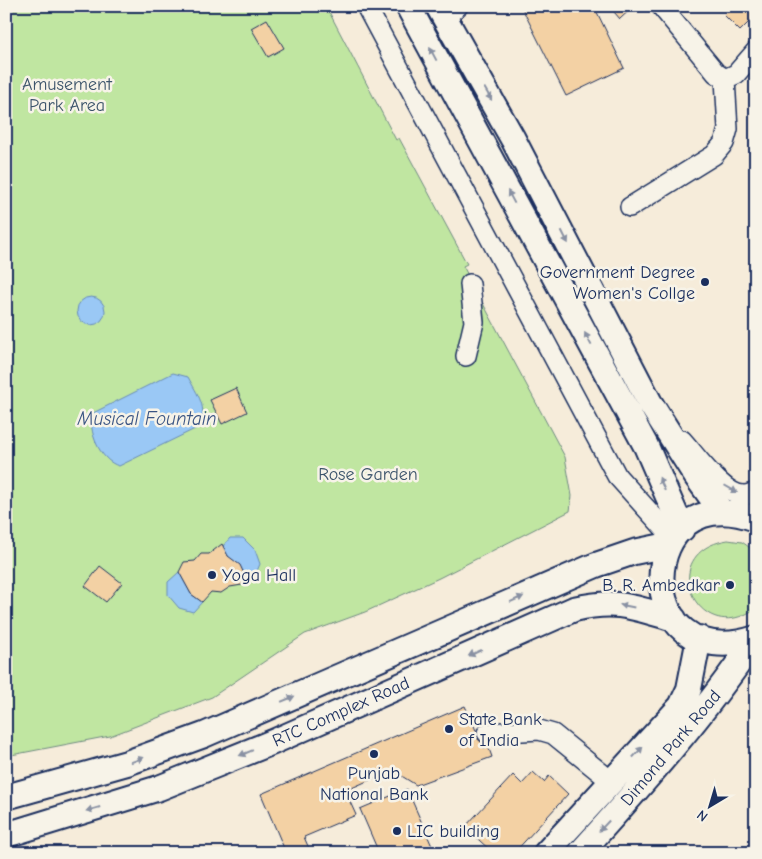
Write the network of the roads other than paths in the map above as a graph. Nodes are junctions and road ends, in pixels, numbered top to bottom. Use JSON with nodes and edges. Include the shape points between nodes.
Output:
{"nodes":[{"id":1,"x":366,"y":6,"type":"edge"},
{"id":2,"x":408,"y":6,"type":"edge"},
{"id":3,"x":661,"y":6,"type":"edge"},
{"id":4,"x":447,"y":10,"type":"edge"},
{"id":5,"x":756,"y":51,"type":"edge"},
{"id":6,"x":726,"y":79,"type":"junction"},
{"id":7,"x":630,"y":207,"type":"dead end"},
{"id":8,"x":470,"y":284,"type":"dead end"},
{"id":9,"x":466,"y":356,"type":"dead end"},
{"id":10,"x":650,"y":403,"type":"junction"},
{"id":11,"x":756,"y":492,"type":"edge"},
{"id":12,"x":721,"y":511,"type":"junction"},
{"id":13,"x":756,"y":519,"type":"edge"},
{"id":14,"x":674,"y":537,"type":"junction"},
{"id":15,"x":674,"y":619,"type":"junction"},
{"id":16,"x":699,"y":638,"type":"junction"},
{"id":17,"x":756,"y":638,"type":"edge"},
{"id":18,"x":487,"y":733,"type":"dead end"},
{"id":19,"x":611,"y":781,"type":"junction"},
{"id":20,"x":6,"y":797,"type":"edge"},
{"id":21,"x":6,"y":835,"type":"edge"},
{"id":22,"x":546,"y":853,"type":"edge"},
{"id":23,"x":580,"y":853,"type":"edge"}],
"edges":[{"from":1,"to":14,"type":"street","via":[[617,476]]},
{"from":14,"to":2,"type":"main road","one_way":true,"via":[[646,446]]},
{"from":3,"to":6,"type":"street","via":[[716,73]]},
{"from":4,"to":10,"type":"main road","one_way":true},
{"from":5,"to":6,"type":"street","via":[[736,74]]},
{"from":6,"to":7,"type":"street","via":[[728,129],[724,143],[714,155]]},
{"from":8,"to":9,"type":"street","via":[[474,322]]},
{"from":10,"to":11,"type":"street","one_way":true,"via":[[717,479],[743,495]]},
{"from":10,"to":12,"type":"main road"},
{"from":12,"to":13,"type":"main road"},
{"from":12,"to":14,"type":"main road","via":[[703,515]]},
{"from":14,"to":15,"type":"main road","via":[[662,563],[660,583],[664,602]]},
{"from":20,"to":14,"type":"main road","name":"RTC Complex Road","one_way":true,"via":[[127,764],[195,738],[596,565]]},
{"from":15,"to":16,"type":"main road"},
{"from":15,"to":21,"type":"main road","name":"RTC Complex Road","one_way":true,"via":[[625,604],[597,604],[574,609],[273,742],[159,788]]},
{"from":16,"to":17,"type":"main road","via":[[718,644],[738,644]]},
{"from":19,"to":16,"type":"main road","name":"Dimond Park Road","one_way":true,"via":[[680,706],[690,689]]},
{"from":17,"to":23,"type":"main road","name":"Dimond Park Road","one_way":true,"via":[[727,681],[678,742]]},
{"from":18,"to":19,"type":"street","via":[[539,730],[553,734]]},
{"from":19,"to":22,"type":"main road","name":"Dimond Park Road"}]}
